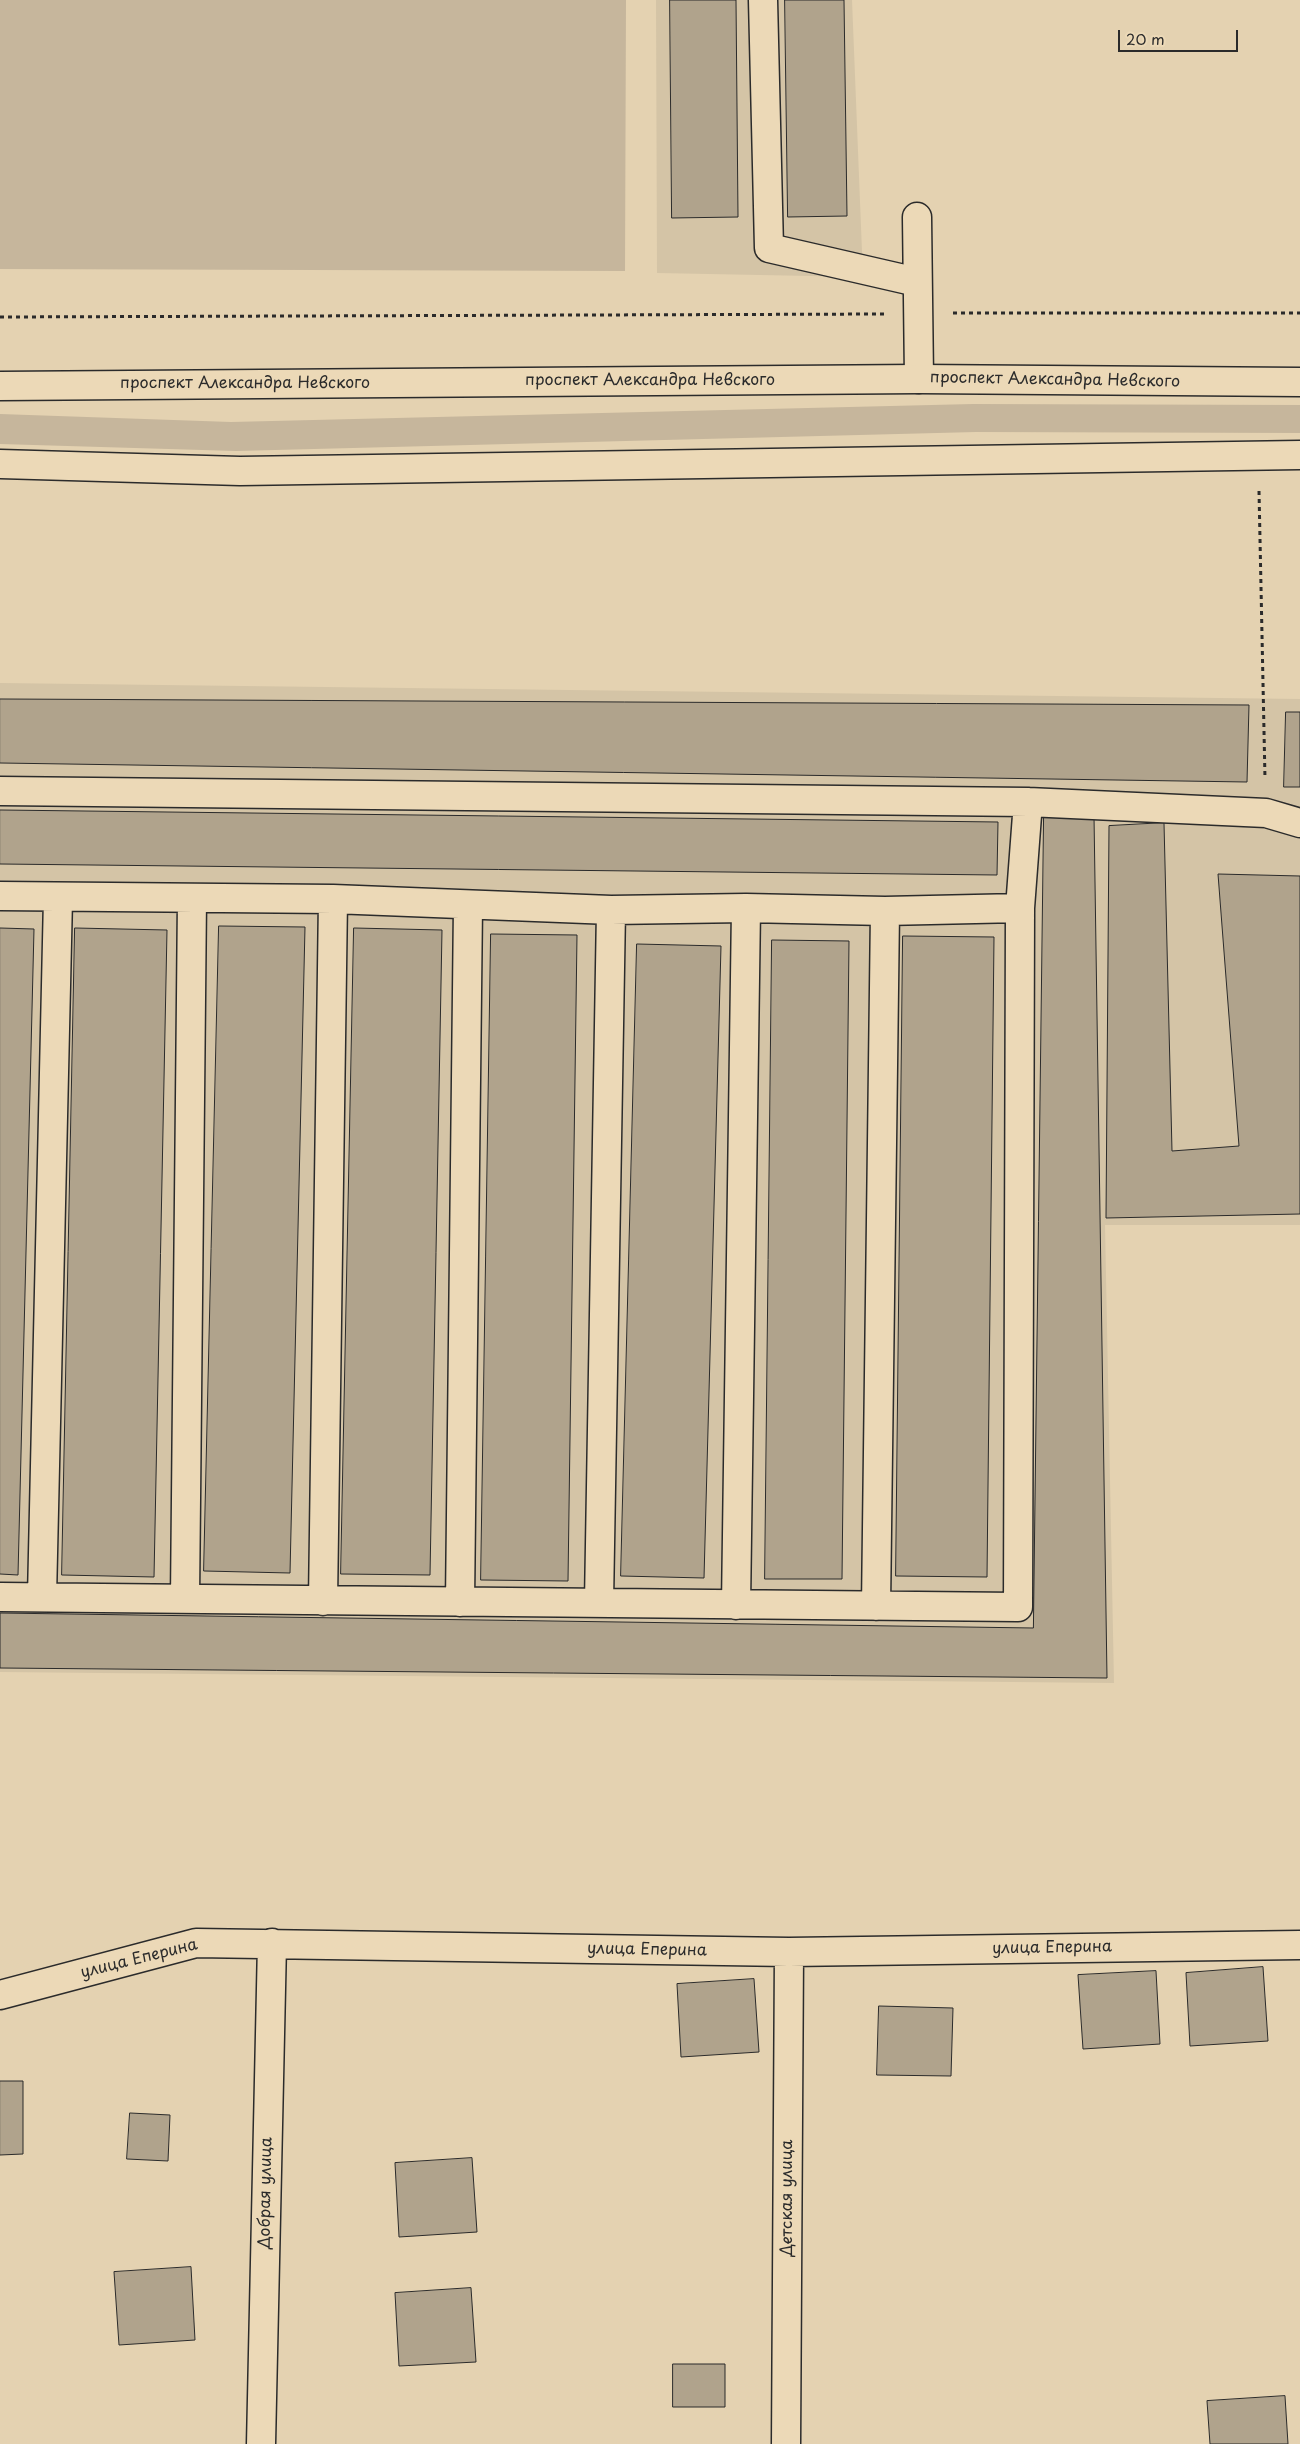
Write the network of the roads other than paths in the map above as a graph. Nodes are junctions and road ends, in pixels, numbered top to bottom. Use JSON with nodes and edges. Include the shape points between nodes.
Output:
{"nodes":[{"id":1,"x":763,"y":0,"type":"edge"},
{"id":2,"x":917,"y":217,"type":"dead end"},
{"id":3,"x":917,"y":282,"type":"junction"},
{"id":4,"x":919,"y":379,"type":"junction"},
{"id":5,"x":1300,"y":382,"type":"edge"},
{"id":6,"x":0,"y":386,"type":"edge"},
{"id":7,"x":1300,"y":455,"type":"edge"},
{"id":8,"x":0,"y":464,"type":"edge"},
{"id":9,"x":0,"y":792,"type":"edge"},
{"id":10,"x":1028,"y":802,"type":"junction"},
{"id":11,"x":1300,"y":823,"type":"edge"},
{"id":12,"x":0,"y":896,"type":"edge"},
{"id":13,"x":58,"y":898,"type":"junction"},
{"id":14,"x":192,"y":898,"type":"junction"},
{"id":15,"x":333,"y":899,"type":"junction"},
{"id":16,"x":468,"y":905,"type":"junction"},
{"id":17,"x":746,"y":908,"type":"junction"},
{"id":18,"x":1020,"y":908,"type":"junction"},
{"id":19,"x":610,"y":910,"type":"junction"},
{"id":20,"x":885,"y":911,"type":"junction"},
{"id":21,"x":0,"y":1597,"type":"edge"},
{"id":22,"x":42,"y":1598,"type":"junction"},
{"id":23,"x":184,"y":1598,"type":"junction"},
{"id":24,"x":323,"y":1600,"type":"junction"},
{"id":25,"x":460,"y":1602,"type":"junction"},
{"id":26,"x":599,"y":1602,"type":"junction"},
{"id":27,"x":736,"y":1605,"type":"junction"},
{"id":28,"x":876,"y":1606,"type":"junction"},
{"id":29,"x":272,"y":1943,"type":"junction"},
{"id":30,"x":1300,"y":1945,"type":"edge"},
{"id":31,"x":789,"y":1952,"type":"junction"},
{"id":32,"x":0,"y":1995,"type":"edge"},
{"id":33,"x":260,"y":2444,"type":"edge"},
{"id":34,"x":786,"y":2444,"type":"edge"}],
"edges":[{"from":1,"to":3,"type":"street","via":[[769,248]]},
{"from":2,"to":3,"type":"street"},
{"from":3,"to":4,"type":"street"},
{"from":4,"to":5,"type":"street","name":"проспект Александра Невского"},
{"from":4,"to":6,"type":"street","name":"проспект Александра Невского"},
{"from":7,"to":8,"type":"street","via":[[240,471]]},
{"from":9,"to":10,"type":"street"},
{"from":10,"to":11,"type":"street","via":[[1266,813]]},
{"from":10,"to":18,"type":"street"},
{"from":12,"to":13,"type":"street"},
{"from":13,"to":14,"type":"street"},
{"from":13,"to":22,"type":"street"},
{"from":14,"to":15,"type":"street"},
{"from":14,"to":23,"type":"street"},
{"from":15,"to":16,"type":"street"},
{"from":15,"to":24,"type":"street"},
{"from":16,"to":19,"type":"street"},
{"from":16,"to":25,"type":"street"},
{"from":17,"to":19,"type":"street"},
{"from":17,"to":20,"type":"street"},
{"from":17,"to":27,"type":"street"},
{"from":18,"to":20,"type":"street"},
{"from":18,"to":28,"type":"street","via":[[1018,1607]]},
{"from":19,"to":26,"type":"street"},
{"from":20,"to":28,"type":"street"},
{"from":21,"to":22,"type":"street"},
{"from":22,"to":23,"type":"street"},
{"from":23,"to":24,"type":"street"},
{"from":24,"to":25,"type":"street"},
{"from":25,"to":26,"type":"street"},
{"from":26,"to":27,"type":"street"},
{"from":27,"to":28,"type":"street"},
{"from":29,"to":31,"type":"street","name":"улица Еперина"},
{"from":29,"to":32,"type":"street","name":"улица Еперина","via":[[196,1943]]},
{"from":29,"to":33,"type":"street","name":"Добрая улица"},
{"from":30,"to":31,"type":"street","name":"улица Еперина"},
{"from":31,"to":34,"type":"street","name":"Детская улица"}]}
